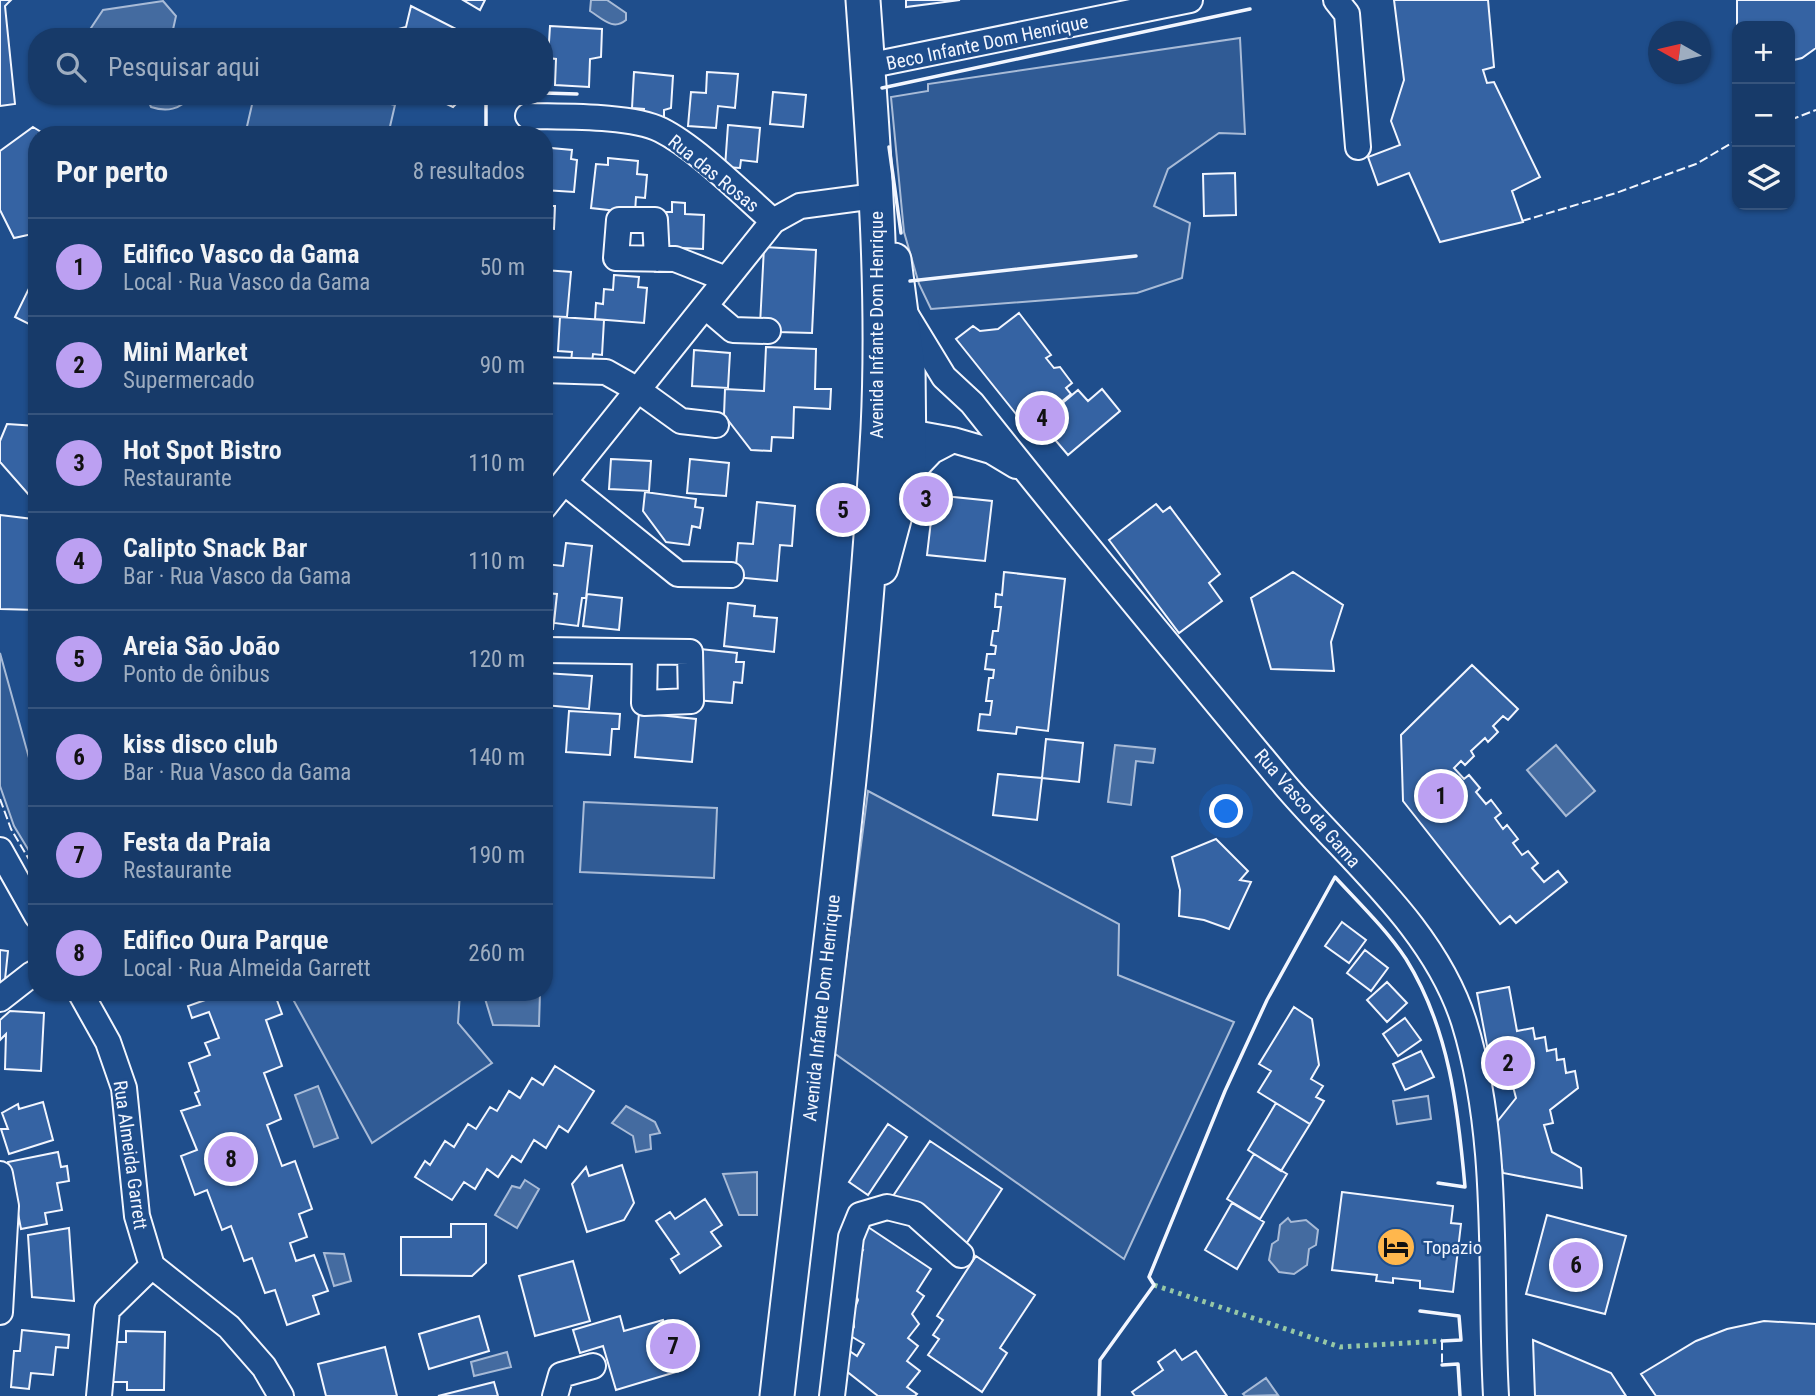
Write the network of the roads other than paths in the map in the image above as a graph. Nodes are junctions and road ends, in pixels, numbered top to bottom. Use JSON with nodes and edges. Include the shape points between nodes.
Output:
{"nodes":[{"id":1,"x":1190,"y":0,"type":"edge"},
{"id":2,"x":1336,"y":0,"type":"edge"},
{"id":3,"x":863,"y":1,"type":"edge"},
{"id":4,"x":866,"y":66,"type":"junction"},
{"id":5,"x":528,"y":116,"type":"dead end"},
{"id":6,"x":1358,"y":147,"type":"dead end"},
{"id":7,"x":875,"y":196,"type":"junction"},
{"id":8,"x":773,"y":221,"type":"junction"},
{"id":9,"x":657,"y":259,"type":"dead end"},
{"id":10,"x":726,"y":279,"type":"junction"},
{"id":11,"x":891,"y":303,"type":"junction"},
{"id":12,"x":706,"y":307,"type":"junction"},
{"id":13,"x":768,"y":331,"type":"dead end"},
{"id":14,"x":553,"y":370,"type":"edge"},
{"id":15,"x":944,"y":377,"type":"junction"},
{"id":16,"x":638,"y":390,"type":"junction"},
{"id":17,"x":906,"y":413,"type":"junction"},
{"id":18,"x":716,"y":425,"type":"dead end"},
{"id":19,"x":953,"y":440,"type":"junction"},
{"id":20,"x":1025,"y":471,"type":"junction"},
{"id":21,"x":906,"y":477,"type":"junction"},
{"id":22,"x":553,"y":492,"type":"edge"},
{"id":23,"x":553,"y":494,"type":"edge"},
{"id":24,"x":869,"y":539,"type":"junction"},
{"id":25,"x":731,"y":575,"type":"dead end"},
{"id":26,"x":865,"y":621,"type":"junction"},
{"id":27,"x":553,"y":650,"type":"edge"},
{"id":28,"x":645,"y":652,"type":"dead end"},
{"id":29,"x":0,"y":850,"type":"edge"},
{"id":30,"x":28,"y":900,"type":"edge"},
{"id":31,"x":28,"y":977,"type":"edge"},
{"id":32,"x":0,"y":999,"type":"edge"},
{"id":33,"x":85,"y":1001,"type":"edge"},
{"id":34,"x":0,"y":1174,"type":"edge"},
{"id":35,"x":961,"y":1255,"type":"dead end"},
{"id":36,"x":152,"y":1266,"type":"junction"},
{"id":37,"x":0,"y":1312,"type":"edge"},
{"id":38,"x":593,"y":1366,"type":"dead end"},
{"id":39,"x":99,"y":1396,"type":"edge"},
{"id":40,"x":281,"y":1396,"type":"edge"},
{"id":41,"x":555,"y":1396,"type":"edge"},
{"id":42,"x":776,"y":1396,"type":"edge"},
{"id":43,"x":832,"y":1396,"type":"edge"},
{"id":44,"x":1496,"y":1396,"type":"edge"}],
"edges":[{"from":1,"to":4,"type":"street","name":"Beco Infante Dom Henrique"},
{"from":2,"to":6,"type":"street","via":[[1348,13]]},
{"from":3,"to":4,"type":"street","name":"Avenida Infante Dom Henrique"},
{"from":4,"to":7,"type":"street","name":"Avenida Infante Dom Henrique"},
{"from":5,"to":8,"type":"street","name":"Rua das Rosas","via":[[606,118],[660,129],[718,171]]},
{"from":7,"to":8,"type":"street","name":"Rua das Rosas","via":[[800,206]]},
{"from":7,"to":11,"type":"street","name":"Avenida Infante Dom Henrique","via":[[898,271]]},
{"from":8,"to":10,"type":"street","name":"Rua das Rosas"},
{"from":9,"to":10,"type":"street","via":[[675,259]]},
{"from":10,"to":12,"type":"street","name":"Rua das Rosas"},
{"from":11,"to":15,"type":"street","name":"Rua Vasco da Gama"},
{"from":11,"to":17,"type":"street","name":"Avenida Infante Dom Henrique"},
{"from":11,"to":24,"type":"street","name":"Avenida Infante Dom Henrique"},
{"from":12,"to":13,"type":"street","via":[[733,330]]},
{"from":12,"to":16,"type":"street","name":"Rua das Rosas"},
{"from":14,"to":16,"type":"street","via":[[606,372]]},
{"from":15,"to":17,"type":"street"},
{"from":15,"to":20,"type":"street","name":"Rua Vasco da Gama","via":[[972,403]]},
{"from":16,"to":18,"type":"street","via":[[681,421]]},
{"from":16,"to":22,"type":"street","name":"Rua das Rosas"},
{"from":17,"to":19,"type":"street","via":[[920,434]]},
{"from":17,"to":21,"type":"street","name":"Avenida Infante Dom Henrique"},
{"from":17,"to":24,"type":"street","via":[[884,514]]},
{"from":19,"to":20,"type":"street","via":[[991,451]]},
{"from":19,"to":21,"type":"street","via":[[932,451]]},
{"from":20,"to":44,"type":"street","name":"Rua Vasco da Gama","via":[[1441,966],[1464,1022],[1482,1101],[1491,1202]]},
{"from":21,"to":26,"type":"street","name":"Avenida Infante Dom Henrique"},
{"from":23,"to":25,"type":"street","via":[[678,574]]},
{"from":24,"to":26,"type":"street","name":"Avenida Infante Dom Henrique"},
{"from":26,"to":42,"type":"street","name":"Avenida Infante Dom Henrique"},
{"from":27,"to":28,"type":"street"},
{"from":29,"to":30,"type":"street"},
{"from":31,"to":32,"type":"street"},
{"from":33,"to":36,"type":"street","name":"Rua Almeida Garrett","via":[[108,1042],[124,1088],[137,1216]]},
{"from":34,"to":37,"type":"street","via":[[6,1206]]},
{"from":35,"to":43,"type":"street","via":[[915,1214],[887,1207],[860,1215],[851,1237]]},
{"from":36,"to":39,"type":"street","via":[[107,1310]]},
{"from":36,"to":40,"type":"street","via":[[229,1327],[264,1367]]},
{"from":38,"to":41,"type":"street","via":[[561,1375]]}]}
